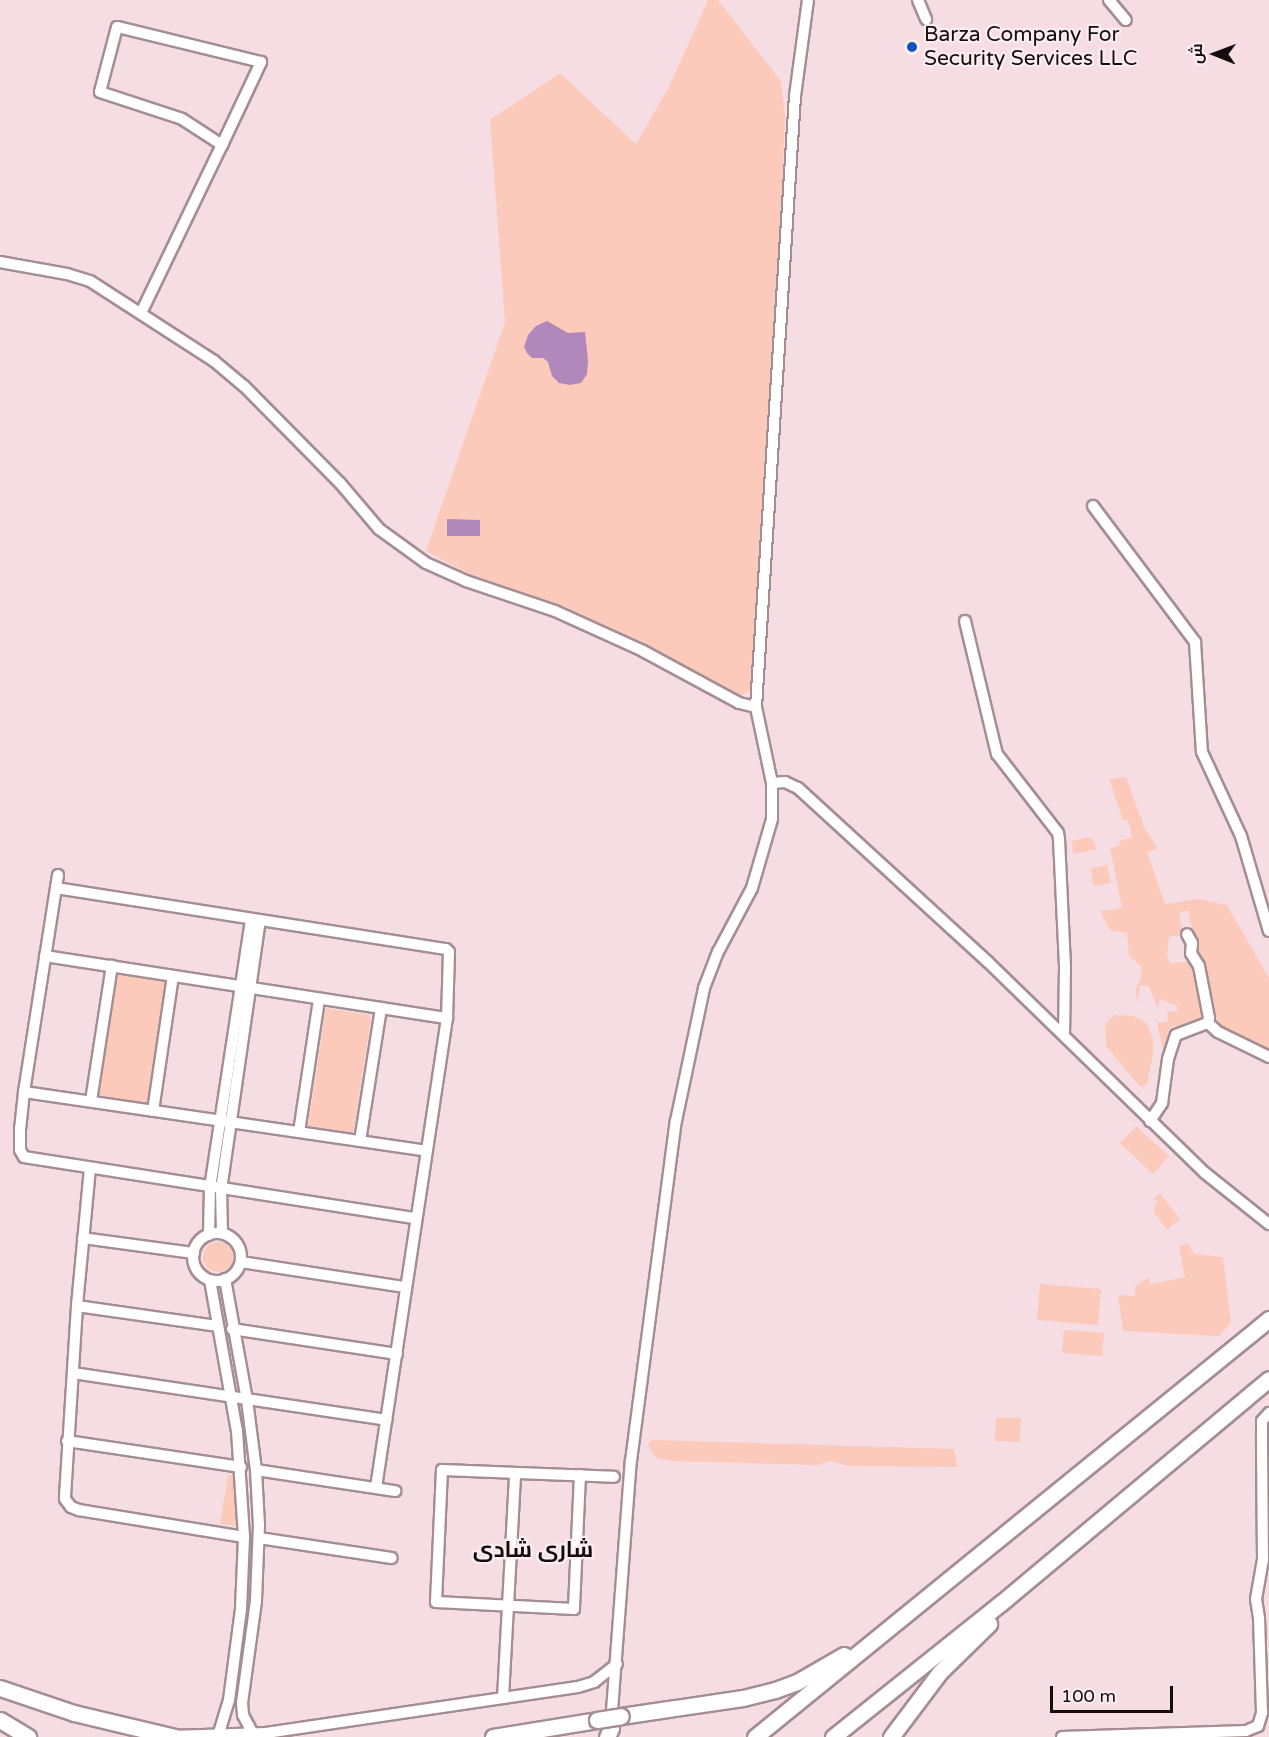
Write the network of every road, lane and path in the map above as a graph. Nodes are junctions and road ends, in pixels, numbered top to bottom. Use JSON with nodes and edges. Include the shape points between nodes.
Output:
{"nodes":[{"id":1,"x":808,"y":0,"type":"edge"},
{"id":2,"x":918,"y":0,"type":"edge"},
{"id":3,"x":1109,"y":0,"type":"edge"},
{"id":4,"x":926,"y":19,"type":"dead end"},
{"id":5,"x":1126,"y":20,"type":"dead end"},
{"id":6,"x":222,"y":145,"type":"junction"},
{"id":7,"x":0,"y":261,"type":"edge"},
{"id":8,"x":141,"y":313,"type":"junction"},
{"id":9,"x":1093,"y":506,"type":"dead end"},
{"id":10,"x":965,"y":621,"type":"dead end"},
{"id":11,"x":756,"y":707,"type":"junction"},
{"id":12,"x":772,"y":783,"type":"junction"},
{"id":13,"x":58,"y":875,"type":"dead end"},
{"id":14,"x":56,"y":888,"type":"junction"},
{"id":15,"x":256,"y":920,"type":"junction"},
{"id":16,"x":1269,"y":931,"type":"edge"},
{"id":17,"x":1187,"y":934,"type":"dead end"},
{"id":18,"x":45,"y":956,"type":"junction"},
{"id":19,"x":112,"y":966,"type":"junction"},
{"id":20,"x":173,"y":976,"type":"junction"},
{"id":21,"x":246,"y":988,"type":"junction"},
{"id":22,"x":319,"y":999,"type":"junction"},
{"id":23,"x":381,"y":1008,"type":"junction"},
{"id":24,"x":447,"y":1018,"type":"junction"},
{"id":25,"x":1208,"y":1023,"type":"junction"},
{"id":26,"x":1064,"y":1034,"type":"junction"},
{"id":27,"x":1269,"y":1056,"type":"edge"},
{"id":28,"x":24,"y":1092,"type":"junction"},
{"id":29,"x":91,"y":1101,"type":"junction"},
{"id":30,"x":153,"y":1111,"type":"junction"},
{"id":31,"x":225,"y":1121,"type":"junction"},
{"id":32,"x":1150,"y":1121,"type":"junction"},
{"id":33,"x":299,"y":1132,"type":"junction"},
{"id":34,"x":360,"y":1141,"type":"junction"},
{"id":35,"x":426,"y":1151,"type":"junction"},
{"id":36,"x":90,"y":1168,"type":"junction"},
{"id":37,"x":216,"y":1189,"type":"junction"},
{"id":38,"x":415,"y":1218,"type":"junction"},
{"id":39,"x":1269,"y":1224,"type":"edge"},
{"id":40,"x":222,"y":1233,"type":"junction"},
{"id":41,"x":209,"y":1235,"type":"junction"},
{"id":42,"x":83,"y":1238,"type":"junction"},
{"id":43,"x":194,"y":1253,"type":"junction"},
{"id":44,"x":241,"y":1262,"type":"junction"},
{"id":45,"x":225,"y":1279,"type":"junction"},
{"id":46,"x":210,"y":1280,"type":"junction"},
{"id":47,"x":405,"y":1287,"type":"junction"},
{"id":48,"x":77,"y":1306,"type":"junction"},
{"id":49,"x":1269,"y":1319,"type":"edge"},
{"id":50,"x":217,"y":1326,"type":"junction"},
{"id":51,"x":232,"y":1329,"type":"junction"},
{"id":52,"x":397,"y":1354,"type":"junction"},
{"id":53,"x":73,"y":1373,"type":"junction"},
{"id":54,"x":1269,"y":1379,"type":"edge"},
{"id":55,"x":231,"y":1396,"type":"junction"},
{"id":56,"x":247,"y":1400,"type":"junction"},
{"id":57,"x":1269,"y":1413,"type":"edge"},
{"id":58,"x":386,"y":1420,"type":"junction"},
{"id":59,"x":67,"y":1441,"type":"junction"},
{"id":60,"x":241,"y":1467,"type":"junction"},
{"id":61,"x":256,"y":1470,"type":"junction"},
{"id":62,"x":515,"y":1473,"type":"junction"},
{"id":63,"x":580,"y":1475,"type":"junction"},
{"id":64,"x":614,"y":1477,"type":"dead end"},
{"id":65,"x":376,"y":1488,"type":"junction"},
{"id":66,"x":395,"y":1491,"type":"dead end"},
{"id":67,"x":1081,"y":1534,"type":"junction"},
{"id":68,"x":244,"y":1537,"type":"junction"},
{"id":69,"x":259,"y":1538,"type":"junction"},
{"id":70,"x":391,"y":1558,"type":"dead end"},
{"id":71,"x":508,"y":1606,"type":"junction"},
{"id":72,"x":885,"y":1631,"type":"junction"},
{"id":73,"x":617,"y":1664,"type":"junction"},
{"id":74,"x":0,"y":1688,"type":"edge"},
{"id":75,"x":503,"y":1698,"type":"junction"},
{"id":76,"x":0,"y":1720,"type":"edge"},
{"id":77,"x":253,"y":1734,"type":"junction"},
{"id":78,"x":610,"y":1734,"type":"edge"},
{"id":79,"x":173,"y":1736,"type":"edge"},
{"id":80,"x":218,"y":1736,"type":"edge"},
{"id":81,"x":28,"y":1737,"type":"edge"},
{"id":82,"x":493,"y":1737,"type":"edge"},
{"id":83,"x":755,"y":1737,"type":"edge"},
{"id":84,"x":833,"y":1737,"type":"edge"},
{"id":85,"x":891,"y":1737,"type":"edge"},
{"id":86,"x":1062,"y":1737,"type":"edge"}],
"edges":[{"from":1,"to":11,"type":"street","via":[[795,96]]},
{"from":2,"to":4,"type":"street"},
{"from":3,"to":5,"type":"street"},
{"from":6,"to":6,"type":"street","via":[[261,62],[117,27],[100,92],[182,119]]},
{"from":6,"to":8,"type":"street"},
{"from":7,"to":8,"type":"street","via":[[79,277],[101,286]]},
{"from":8,"to":11,"type":"street","via":[[234,377],[340,483],[379,529],[413,556],[452,576],[555,611],[643,651],[739,703]]},
{"from":9,"to":16,"type":"street","via":[[1195,642],[1202,752],[1241,836]]},
{"from":10,"to":26,"type":"street","via":[[998,754],[1058,833]]},
{"from":11,"to":12,"type":"street"},
{"from":12,"to":26,"type":"street","via":[[785,782],[798,788]]},
{"from":12,"to":73,"type":"street","via":[[772,819],[766,847],[752,888],[704,988],[676,1121],[631,1461]]},
{"from":13,"to":14,"type":"street"},
{"from":14,"to":15,"type":"street"},
{"from":14,"to":18,"type":"street"},
{"from":15,"to":21,"type":"street"},
{"from":15,"to":24,"type":"street","via":[[446,949],[451,959]]},
{"from":17,"to":25,"type":"street","via":[[1199,966]]},
{"from":18,"to":19,"type":"street"},
{"from":18,"to":28,"type":"street"},
{"from":19,"to":20,"type":"street"},
{"from":19,"to":29,"type":"street"},
{"from":20,"to":21,"type":"street"},
{"from":20,"to":30,"type":"street"},
{"from":21,"to":22,"type":"street"},
{"from":21,"to":31,"type":"street"},
{"from":22,"to":23,"type":"street"},
{"from":22,"to":33,"type":"street"},
{"from":23,"to":24,"type":"street"},
{"from":23,"to":34,"type":"street"},
{"from":24,"to":35,"type":"street"},
{"from":25,"to":27,"type":"street","via":[[1218,1032]]},
{"from":25,"to":32,"type":"street","via":[[1176,1035],[1162,1103]]},
{"from":26,"to":32,"type":"street"},
{"from":28,"to":29,"type":"street"},
{"from":28,"to":36,"type":"street","via":[[20,1150],[24,1157]]},
{"from":29,"to":30,"type":"street"},
{"from":30,"to":31,"type":"street"},
{"from":31,"to":33,"type":"street"},
{"from":31,"to":37,"type":"street"},
{"from":32,"to":39,"type":"street","via":[[1205,1173]]},
{"from":33,"to":34,"type":"street"},
{"from":34,"to":35,"type":"street"},
{"from":35,"to":38,"type":"street"},
{"from":36,"to":37,"type":"street"},
{"from":36,"to":42,"type":"street"},
{"from":37,"to":38,"type":"street"},
{"from":37,"to":40,"type":"street"},
{"from":37,"to":41,"type":"street"},
{"from":38,"to":47,"type":"street"},
{"from":40,"to":41,"type":"street"},
{"from":40,"to":44,"type":"street","via":[[237,1244]]},
{"from":41,"to":43,"type":"street","via":[[201,1239]]},
{"from":42,"to":43,"type":"street"},
{"from":42,"to":48,"type":"street"},
{"from":43,"to":46,"type":"street","via":[[196,1268]]},
{"from":44,"to":45,"type":"street","via":[[235,1273]]},
{"from":44,"to":47,"type":"street"},
{"from":45,"to":46,"type":"street"},
{"from":45,"to":51,"type":"street"},
{"from":46,"to":50,"type":"street"},
{"from":47,"to":52,"type":"street"},
{"from":48,"to":50,"type":"street"},
{"from":48,"to":53,"type":"street"},
{"from":49,"to":72,"type":"highway"},
{"from":50,"to":55,"type":"street"},
{"from":51,"to":52,"type":"street"},
{"from":51,"to":56,"type":"street"},
{"from":52,"to":58,"type":"street"},
{"from":53,"to":55,"type":"street"},
{"from":53,"to":59,"type":"street"},
{"from":54,"to":67,"type":"highway"},
{"from":55,"to":56,"type":"street"},
{"from":55,"to":60,"type":"street"},
{"from":56,"to":58,"type":"street"},
{"from":56,"to":61,"type":"street"},
{"from":57,"to":86,"type":"street","via":[[1262,1428],[1263,1560],[1256,1599],[1262,1701],[1258,1726],[1246,1731]]},
{"from":58,"to":65,"type":"street"},
{"from":59,"to":60,"type":"street"},
{"from":59,"to":68,"type":"street","via":[[64,1494],[66,1503],[72,1507]]},
{"from":60,"to":68,"type":"street"},
{"from":61,"to":65,"type":"street"},
{"from":61,"to":69,"type":"street"},
{"from":62,"to":63,"type":"street"},
{"from":62,"to":71,"type":"street"},
{"from":62,"to":71,"type":"street","via":[[442,1470],[436,1602]]},
{"from":63,"to":64,"type":"street"},
{"from":63,"to":71,"type":"street","via":[[574,1609]]},
{"from":65,"to":66,"type":"street"},
{"from":67,"to":84,"type":"highway"},
{"from":67,"to":85,"type":"highway","via":[[939,1671]]},
{"from":68,"to":80,"type":"street","via":[[229,1700]]},
{"from":69,"to":70,"type":"street"},
{"from":69,"to":77,"type":"street","via":[[256,1601],[242,1703],[243,1715]]},
{"from":71,"to":75,"type":"street"},
{"from":72,"to":82,"type":"highway","bridge":true,"via":[[797,1682],[775,1690]]},
{"from":72,"to":83,"type":"highway"},
{"from":73,"to":75,"type":"street","via":[[588,1685]]},
{"from":73,"to":78,"type":"street"},
{"from":74,"to":79,"type":"highway","via":[[74,1713]]},
{"from":75,"to":77,"type":"street"},
{"from":76,"to":81,"type":"highway"},
{"from":77,"to":80,"type":"street"},
{"from":79,"to":80,"type":"street"}]}
